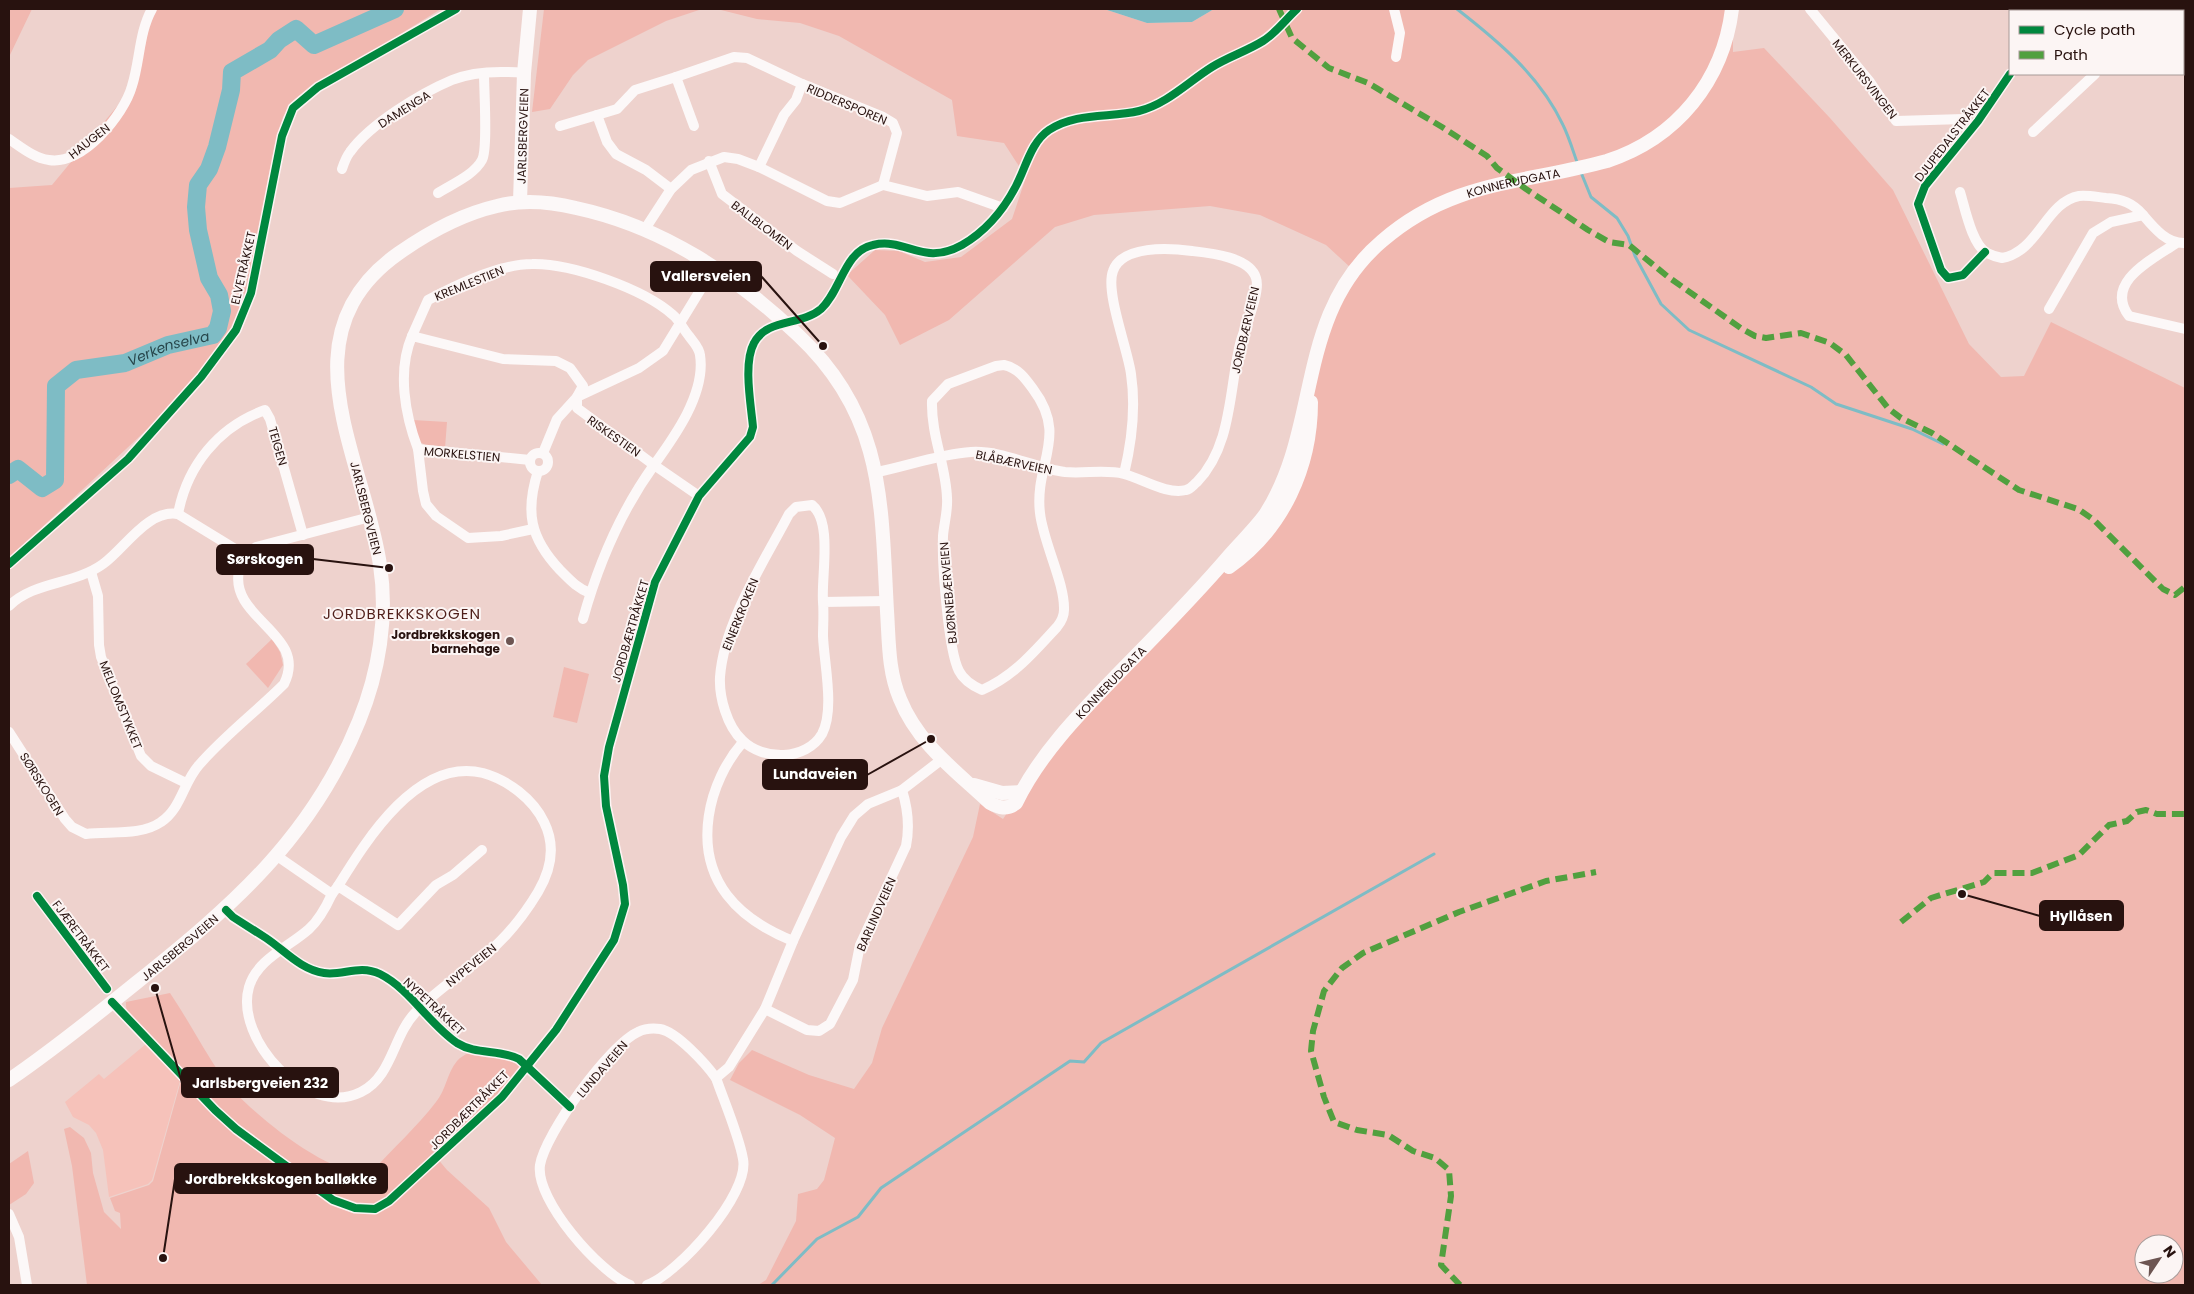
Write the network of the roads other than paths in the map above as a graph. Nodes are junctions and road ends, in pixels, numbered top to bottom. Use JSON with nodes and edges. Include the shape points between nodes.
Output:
{"nodes":[{"id":1,"x":152,"y":9,"type":"edge"},
{"id":2,"x":530,"y":9,"type":"edge"},
{"id":3,"x":1394,"y":9,"type":"edge"},
{"id":4,"x":1732,"y":9,"type":"edge"},
{"id":5,"x":1810,"y":9,"type":"edge"},
{"id":6,"x":1396,"y":56,"type":"dead end"},
{"id":7,"x":524,"y":73,"type":"junction"},
{"id":8,"x":484,"y":74,"type":"junction"},
{"id":9,"x":2094,"y":75,"type":"edge"},
{"id":10,"x":676,"y":77,"type":"junction"},
{"id":11,"x":802,"y":84,"type":"junction"},
{"id":12,"x":597,"y":115,"type":"junction"},
{"id":13,"x":1964,"y":119,"type":"dead end"},
{"id":14,"x":560,"y":126,"type":"dead end"},
{"id":15,"x":694,"y":126,"type":"dead end"},
{"id":16,"x":2033,"y":132,"type":"dead end"},
{"id":17,"x":9,"y":139,"type":"edge"},
{"id":18,"x":709,"y":162,"type":"junction"},
{"id":19,"x":759,"y":167,"type":"junction"},
{"id":20,"x":342,"y":169,"type":"dead end"},
{"id":21,"x":883,"y":185,"type":"junction"},
{"id":22,"x":672,"y":189,"type":"junction"},
{"id":23,"x":1960,"y":192,"type":"dead end"},
{"id":24,"x":438,"y":193,"type":"dead end"},
{"id":25,"x":520,"y":202,"type":"junction"},
{"id":26,"x":1002,"y":208,"type":"dead end"},
{"id":27,"x":2142,"y":215,"type":"junction"},
{"id":28,"x":645,"y":229,"type":"junction"},
{"id":29,"x":2180,"y":243,"type":"edge"},
{"id":30,"x":715,"y":266,"type":"junction"},
{"id":31,"x":833,"y":274,"type":"dead end"},
{"id":32,"x":2049,"y":310,"type":"dead end"},
{"id":33,"x":680,"y":323,"type":"junction"},
{"id":34,"x":2185,"y":329,"type":"edge"},
{"id":35,"x":412,"y":336,"type":"junction"},
{"id":36,"x":577,"y":397,"type":"junction"},
{"id":37,"x":418,"y":449,"type":"junction"},
{"id":38,"x":543,"y":453,"type":"junction"},
{"id":39,"x":940,"y":458,"type":"junction"},
{"id":40,"x":530,"y":460,"type":"junction"},
{"id":41,"x":654,"y":465,"type":"junction"},
{"id":42,"x":1044,"y":467,"type":"junction"},
{"id":43,"x":538,"y":471,"type":"junction"},
{"id":44,"x":877,"y":472,"type":"junction"},
{"id":45,"x":1124,"y":474,"type":"junction"},
{"id":46,"x":699,"y":496,"type":"dead end"},
{"id":47,"x":178,"y":514,"type":"junction"},
{"id":48,"x":370,"y":517,"type":"junction"},
{"id":49,"x":533,"y":529,"type":"junction"},
{"id":50,"x":303,"y":535,"type":"junction"},
{"id":51,"x":244,"y":555,"type":"junction"},
{"id":52,"x":91,"y":572,"type":"junction"},
{"id":53,"x":590,"y":593,"type":"junction"},
{"id":54,"x":887,"y":601,"type":"junction"},
{"id":55,"x":823,"y":602,"type":"junction"},
{"id":56,"x":9,"y":606,"type":"edge"},
{"id":57,"x":583,"y":619,"type":"dead end"},
{"id":58,"x":9,"y":732,"type":"edge"},
{"id":59,"x":743,"y":742,"type":"junction"},
{"id":60,"x":941,"y":760,"type":"junction"},
{"id":61,"x":186,"y":783,"type":"junction"},
{"id":62,"x":902,"y":790,"type":"junction"},
{"id":63,"x":482,"y":850,"type":"dead end"},
{"id":64,"x":277,"y":856,"type":"junction"},
{"id":65,"x":335,"y":890,"type":"junction"},
{"id":66,"x":792,"y":941,"type":"junction"},
{"id":67,"x":765,"y":1010,"type":"junction"},
{"id":68,"x":716,"y":1078,"type":"junction"},
{"id":69,"x":9,"y":1080,"type":"edge"},
{"id":70,"x":9,"y":1214,"type":"edge"},
{"id":71,"x":26,"y":1285,"type":"edge"},
{"id":72,"x":630,"y":1285,"type":"edge"},
{"id":73,"x":646,"y":1285,"type":"edge"}],
"edges":[{"from":1,"to":17,"type":"street","name":"HAUGEN","via":[[144,26],[132,88],[105,131],[73,156],[56,161],[40,158]]},
{"from":2,"to":7,"type":"main road","name":"JARLSBERGVEIEN"},
{"from":3,"to":6,"type":"street","via":[[1400,33]]},
{"from":4,"to":60,"type":"main road","name":"KONNERUDGATA","via":[[1728,34],[1716,68],[1675,123],[1638,149],[1594,164],[1461,193],[1403,224],[1355,269],[1335,301],[1321,334],[1290,462],[1279,491],[1260,522],[1210,580],[1073,722],[1021,792],[1002,793],[971,784]]},
{"from":5,"to":13,"type":"street","name":"MERKURSVINGEN","via":[[1870,82],[1896,121]]},
{"from":7,"to":8,"type":"street","name":"DAMENGA"},
{"from":7,"to":25,"type":"main road","name":"JARLSBERGVEIEN"},
{"from":8,"to":20,"type":"street","name":"DAMENGA","via":[[453,80],[377,124],[350,152]]},
{"from":8,"to":24,"type":"street","via":[[485,143],[482,160],[468,174]]},
{"from":9,"to":16,"type":"street"},
{"from":10,"to":11,"type":"street","name":"RIDDERSPOREN","via":[[734,57],[747,58]]},
{"from":10,"to":12,"type":"street","name":"RIDDERSPOREN","via":[[635,90],[617,109]]},
{"from":10,"to":15,"type":"street"},
{"from":11,"to":19,"type":"street","name":"RIDDERSPOREN"},
{"from":11,"to":21,"type":"street","name":"RIDDERSPOREN","via":[[893,123],[897,133]]},
{"from":12,"to":14,"type":"street","name":"RIDDERSPOREN"},
{"from":12,"to":22,"type":"street","via":[[607,142],[616,154]]},
{"from":18,"to":19,"type":"street","via":[[724,157]]},
{"from":18,"to":22,"type":"street","via":[[691,170]]},
{"from":18,"to":31,"type":"street","name":"BALLBLOMEN","via":[[722,194]]},
{"from":19,"to":21,"type":"street","via":[[827,201],[840,203]]},
{"from":21,"to":26,"type":"street","via":[[927,196],[958,192]]},
{"from":22,"to":28,"type":"street"},
{"from":23,"to":27,"type":"street","via":[[1980,246],[1985,252],[2002,258],[2021,252],[2063,204],[2078,196],[2114,198],[2134,204]]},
{"from":25,"to":28,"type":"main road","via":[[566,206]]},
{"from":25,"to":48,"type":"main road","name":"JARLSBERGVEIEN","via":[[463,217],[412,244],[373,274],[348,312],[338,344],[336,376],[346,430]]},
{"from":27,"to":29,"type":"street","via":[[2160,234]]},
{"from":27,"to":32,"type":"street","via":[[2112,222],[2093,233]]},
{"from":28,"to":30,"type":"main road"},
{"from":29,"to":34,"type":"street","via":[[2136,271],[2122,292],[2122,306],[2129,316]]},
{"from":30,"to":33,"type":"street"},
{"from":30,"to":44,"type":"main road","via":[[802,338],[826,365],[855,413]]},
{"from":33,"to":35,"type":"street","name":"KREMLESTIEN","via":[[661,306],[619,284],[564,268],[533,264],[495,271],[428,300]]},
{"from":33,"to":36,"type":"street","via":[[663,351],[654,359]]},
{"from":33,"to":41,"type":"street","name":"KREMLESTIEN","via":[[699,350],[700,372],[682,425]]},
{"from":35,"to":36,"type":"street","name":"RISKESTIEN","via":[[503,359],[556,362],[570,368],[581,381]]},
{"from":35,"to":37,"type":"street","via":[[405,355],[406,401]]},
{"from":36,"to":38,"type":"street","via":[[557,419]]},
{"from":36,"to":41,"type":"street","name":"RISKESTIEN","via":[[577,408],[586,417]]},
{"from":37,"to":40,"type":"street","name":"MORKELSTIEN"},
{"from":37,"to":49,"type":"street","name":"MORKELSTIEN","via":[[426,504],[436,516],[468,538],[501,536]]},
{"from":38,"to":40,"type":"street","via":[[535,453]]},
{"from":38,"to":43,"type":"street","via":[[549,463],[544,470]]},
{"from":39,"to":42,"type":"street","name":"BLÅBÆRVEIEN","via":[[972,452]]},
{"from":39,"to":42,"type":"street","via":[[931,418],[936,394],[948,384],[1004,365],[1024,377],[1048,415],[1050,443]]},
{"from":39,"to":42,"type":"street","name":"BJØRNEBÆRVEIEN","via":[[947,498],[944,554],[954,660],[966,681],[982,690],[998,684],[1013,672],[1062,620],[1062,594],[1040,515],[1038,492]]},
{"from":39,"to":44,"type":"street","name":"BLÅBÆRVEIEN"},
{"from":40,"to":43,"type":"street","via":[[531,466]]},
{"from":41,"to":46,"type":"street"},
{"from":41,"to":53,"type":"street","name":"RISKESTIEN","via":[[620,522]]},
{"from":42,"to":45,"type":"street","name":"BLÅBÆRVEIEN","via":[[1078,474]]},
{"from":43,"to":49,"type":"street","via":[[531,494]]},
{"from":44,"to":54,"type":"main road"},
{"from":45,"to":45,"type":"street","name":"JORDBÆRVEIEN","via":[[1131,445],[1134,402],[1128,354],[1111,287],[1113,270],[1127,255],[1158,249],[1215,254],[1243,263],[1256,277],[1257,288],[1239,347],[1226,424],[1210,466],[1190,488],[1183,491]]},
{"from":47,"to":50,"type":"street","name":"TEIGEN","via":[[182,491],[192,471],[211,447],[233,424],[265,410]]},
{"from":47,"to":51,"type":"street"},
{"from":47,"to":52,"type":"street","via":[[156,517]]},
{"from":48,"to":50,"type":"street"},
{"from":48,"to":64,"type":"main road","name":"JARLSBERGVEIEN","via":[[382,592],[382,627],[374,676],[340,763],[316,804]]},
{"from":49,"to":53,"type":"street","via":[[554,563],[577,588]]},
{"from":50,"to":51,"type":"street","via":[[256,547]]},
{"from":51,"to":61,"type":"street","name":"SØRSKOGEN","via":[[237,579],[240,596],[285,649],[290,672],[284,684],[200,764]]},
{"from":52,"to":56,"type":"street","via":[[28,591]]},
{"from":52,"to":61,"type":"street","name":"MELLOMSTYKKET","via":[[98,596],[101,657],[141,756],[151,766]]},
{"from":53,"to":57,"type":"street","name":"RISKESTIEN"},
{"from":54,"to":55,"type":"street"},
{"from":54,"to":60,"type":"main road","via":[[890,660],[899,698],[911,722]]},
{"from":55,"to":59,"type":"street","name":"EINERKROKEN","via":[[827,711],[822,733],[804,750],[791,755],[765,753]]},
{"from":55,"to":59,"type":"street","name":"EINERKROKEN","via":[[823,518],[812,505],[804,505],[789,514],[759,568],[723,653],[722,697],[729,721]]},
{"from":58,"to":61,"type":"street","name":"SØRSKOGEN","via":[[65,820],[86,834],[147,829],[161,822],[173,812]]},
{"from":59,"to":66,"type":"street","via":[[723,772],[710,807],[708,840],[712,866],[728,896],[744,913]]},
{"from":60,"to":62,"type":"street"},
{"from":62,"to":66,"type":"street","via":[[868,804],[854,816],[840,838]]},
{"from":62,"to":67,"type":"street","name":"BARLINDVEIEN","via":[[908,817],[906,846],[860,945],[853,980],[839,1011],[830,1024],[819,1031],[807,1030]]},
{"from":63,"to":65,"type":"street","via":[[436,885],[398,925]]},
{"from":64,"to":65,"type":"street"},
{"from":64,"to":69,"type":"main road","name":"JARLSBERGVEIEN","via":[[208,925]]},
{"from":65,"to":65,"type":"street","name":"NYPEVEIEN","via":[[386,817],[414,793],[447,773],[474,771],[503,782],[530,800],[548,830],[551,845],[547,877],[524,914],[485,955],[408,1021],[384,1072],[372,1086],[346,1096],[314,1093],[284,1074],[263,1047],[247,1011],[249,988],[259,969],[311,927]]},
{"from":66,"to":67,"type":"street"},
{"from":67,"to":68,"type":"street","via":[[729,1066]]},
{"from":68,"to":72,"type":"street","name":"LUNDAVEIEN","via":[[662,1029],[650,1028],[637,1033],[623,1042],[570,1106],[544,1152],[540,1167],[544,1188],[553,1206],[580,1244],[600,1265],[614,1278]]},
{"from":68,"to":73,"type":"street","name":"LUNDAVEIEN","via":[[744,1160],[742,1179],[736,1195],[697,1244],[671,1270]]},
{"from":70,"to":71,"type":"street","via":[[19,1237]]}]}
